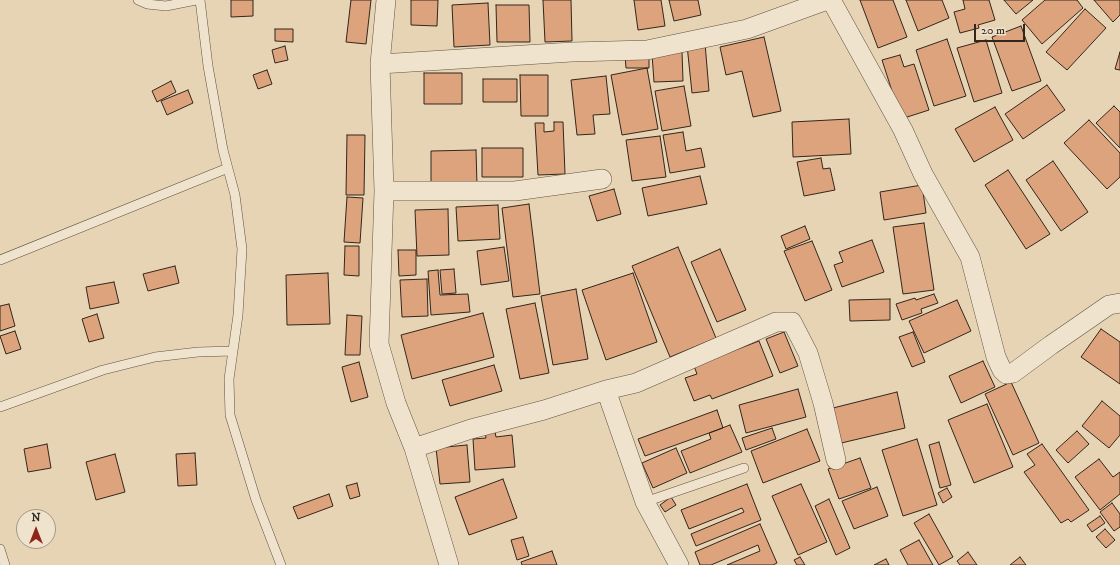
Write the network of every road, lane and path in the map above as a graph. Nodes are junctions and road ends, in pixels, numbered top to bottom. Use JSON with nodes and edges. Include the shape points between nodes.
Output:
{"nodes":[{"id":1,"x":138,"y":0,"type":"edge"},
{"id":2,"x":196,"y":0,"type":"edge"},
{"id":3,"x":200,"y":0,"type":"edge"},
{"id":4,"x":386,"y":0,"type":"edge"},
{"id":5,"x":826,"y":0,"type":"edge"},
{"id":6,"x":831,"y":0,"type":"edge"},
{"id":7,"x":380,"y":64,"type":"junction"},
{"id":8,"x":228,"y":168,"type":"junction"},
{"id":9,"x":602,"y":179,"type":"dead end"},
{"id":10,"x":384,"y":191,"type":"junction"},
{"id":11,"x":0,"y":260,"type":"edge"},
{"id":12,"x":1120,"y":303,"type":"edge"},
{"id":13,"x":233,"y":351,"type":"junction"},
{"id":14,"x":606,"y":390,"type":"junction"},
{"id":15,"x":0,"y":407,"type":"edge"},
{"id":16,"x":414,"y":448,"type":"junction"},
{"id":17,"x":836,"y":460,"type":"dead end"},
{"id":18,"x":744,"y":468,"type":"dead end"},
{"id":19,"x":645,"y":502,"type":"junction"},
{"id":20,"x":0,"y":549,"type":"edge"},
{"id":21,"x":5,"y":565,"type":"edge"},
{"id":22,"x":281,"y":565,"type":"edge"},
{"id":23,"x":449,"y":565,"type":"edge"},
{"id":24,"x":679,"y":565,"type":"edge"}],
"edges":[{"from":1,"to":2,"type":"lane","via":[[147,4],[166,6]]},
{"from":3,"to":8,"type":"lane","via":[[208,66]]},
{"from":4,"to":7,"type":"street"},
{"from":5,"to":7,"type":"street","via":[[747,29],[647,50]]},
{"from":6,"to":12,"type":"street","via":[[970,257],[996,357],[1002,370],[1006,374],[1013,373],[1109,306]]},
{"from":7,"to":10,"type":"street"},
{"from":8,"to":11,"type":"lane"},
{"from":8,"to":13,"type":"lane","via":[[236,195],[242,249]]},
{"from":9,"to":10,"type":"street","via":[[515,190]]},
{"from":10,"to":16,"type":"street","via":[[379,344],[396,403]]},
{"from":13,"to":15,"type":"lane","via":[[155,357],[103,370]]},
{"from":13,"to":22,"type":"lane","via":[[229,379],[230,415],[256,500]]},
{"from":14,"to":16,"type":"street"},
{"from":14,"to":17,"type":"street","via":[[636,383],[776,322],[792,322],[808,353]]},
{"from":14,"to":19,"type":"street"},
{"from":16,"to":23,"type":"street"},
{"from":18,"to":19,"type":"lane"},
{"from":19,"to":24,"type":"street"},
{"from":20,"to":21,"type":"lane"}]}
